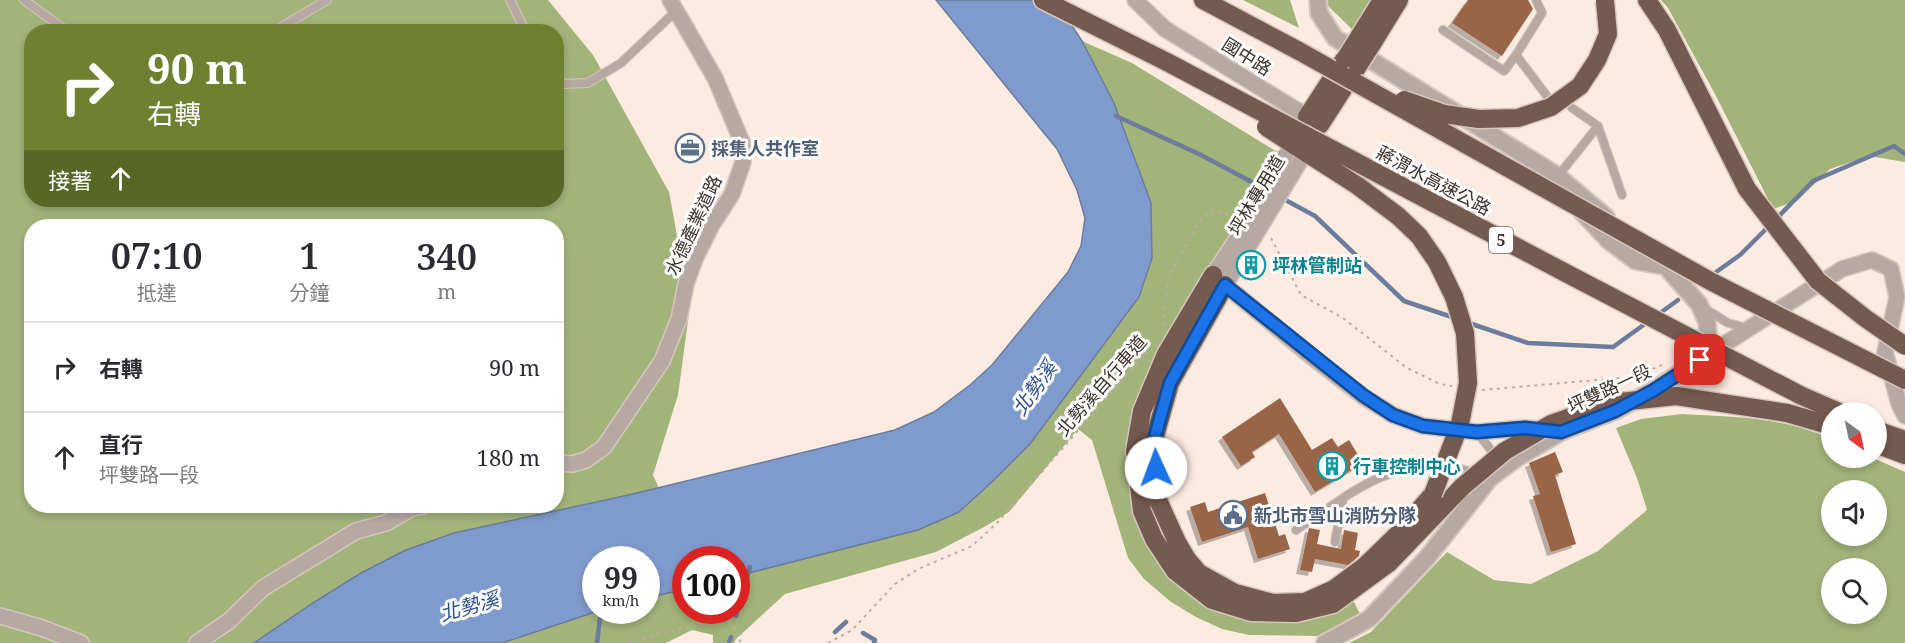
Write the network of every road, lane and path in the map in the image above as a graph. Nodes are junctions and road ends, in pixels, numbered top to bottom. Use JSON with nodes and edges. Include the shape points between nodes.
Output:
{"nodes":[{"id":1,"x":24,"y":0,"type":"edge"},
{"id":2,"x":327,"y":0,"type":"edge"},
{"id":3,"x":510,"y":0,"type":"edge"},
{"id":4,"x":1043,"y":0,"type":"edge"},
{"id":5,"x":1135,"y":0,"type":"edge"},
{"id":6,"x":1203,"y":0,"type":"edge"},
{"id":7,"x":1318,"y":0,"type":"edge"},
{"id":8,"x":1382,"y":0,"type":"edge"},
{"id":9,"x":1399,"y":0,"type":"edge"},
{"id":10,"x":1536,"y":0,"type":"edge"},
{"id":11,"x":1605,"y":0,"type":"edge"},
{"id":12,"x":1647,"y":0,"type":"edge"},
{"id":13,"x":673,"y":6,"type":"edge"},
{"id":14,"x":58,"y":24,"type":"edge"},
{"id":15,"x":286,"y":24,"type":"edge"},
{"id":16,"x":522,"y":24,"type":"edge"},
{"id":17,"x":1443,"y":30,"type":"dead end"},
{"id":18,"x":1365,"y":40,"type":"junction"},
{"id":19,"x":1299,"y":51,"type":"junction"},
{"id":20,"x":1516,"y":55,"type":"junction"},
{"id":21,"x":1167,"y":62,"type":"junction"},
{"id":22,"x":564,"y":84,"type":"edge"},
{"id":23,"x":1547,"y":96,"type":"dead end"},
{"id":24,"x":1572,"y":108,"type":"dead end"},
{"id":25,"x":1314,"y":121,"type":"junction"},
{"id":26,"x":1598,"y":126,"type":"junction"},
{"id":27,"x":1558,"y":176,"type":"junction"},
{"id":28,"x":1622,"y":195,"type":"dead end"},
{"id":29,"x":1250,"y":228,"type":"junction"},
{"id":30,"x":1219,"y":280,"type":"junction"},
{"id":31,"x":1699,"y":304,"type":"junction"},
{"id":32,"x":1749,"y":328,"type":"junction"},
{"id":33,"x":1163,"y":330,"type":"dead end"},
{"id":34,"x":1154,"y":345,"type":"dead end"},
{"id":35,"x":1905,"y":346,"type":"edge"},
{"id":36,"x":1700,"y":360,"type":"junction"},
{"id":37,"x":1662,"y":365,"type":"dead end"},
{"id":38,"x":1905,"y":380,"type":"edge"},
{"id":39,"x":1459,"y":387,"type":"dead end"},
{"id":40,"x":1478,"y":390,"type":"dead end"},
{"id":41,"x":1821,"y":404,"type":"edge"},
{"id":42,"x":1905,"y":416,"type":"edge"},
{"id":43,"x":1821,"y":423,"type":"edge"},
{"id":44,"x":1477,"y":432,"type":"junction"},
{"id":45,"x":1561,"y":432,"type":"junction"},
{"id":46,"x":1887,"y":434,"type":"edge"},
{"id":47,"x":1905,"y":441,"type":"edge"},
{"id":48,"x":1887,"y":448,"type":"edge"},
{"id":49,"x":1905,"y":455,"type":"edge"},
{"id":50,"x":564,"y":463,"type":"edge"},
{"id":51,"x":1490,"y":478,"type":"junction"},
{"id":52,"x":1343,"y":498,"type":"junction"},
{"id":53,"x":404,"y":513,"type":"edge"},
{"id":54,"x":1296,"y":530,"type":"dead end"},
{"id":55,"x":1335,"y":542,"type":"dead end"},
{"id":56,"x":0,"y":616,"type":"edge"},
{"id":57,"x":81,"y":643,"type":"edge"},
{"id":58,"x":197,"y":643,"type":"edge"},
{"id":59,"x":628,"y":643,"type":"edge"},
{"id":60,"x":740,"y":643,"type":"edge"},
{"id":61,"x":828,"y":643,"type":"edge"},
{"id":62,"x":1325,"y":643,"type":"edge"}],
"edges":[{"from":1,"to":14,"type":"lane"},
{"from":2,"to":15,"type":"lane"},
{"from":3,"to":16,"type":"lane"},
{"from":4,"to":21,"type":"highway","name":"蔣渭水高速公路","number":"5"},
{"from":5,"to":25,"type":"street","name":"國中路","via":[[1165,28]]},
{"from":6,"to":19,"type":"highway"},
{"from":7,"to":27,"type":"street","via":[[1319,13],[1335,38]]},
{"from":8,"to":18,"type":"highway"},
{"from":9,"to":18,"type":"highway"},
{"from":10,"to":20,"type":"lane","via":[[1542,13]]},
{"from":11,"to":19,"type":"highway","bridge":true,"via":[[1608,34],[1580,86],[1551,107],[1518,118],[1479,119],[1444,114]]},
{"from":12,"to":35,"type":"highway","bridge":true,"via":[[1667,30],[1747,189],[1818,281]]},
{"from":13,"to":22,"type":"lane","via":[[621,63],[588,83]]},
{"from":13,"to":50,"type":"street","name":"水德產業道路","via":[[715,78],[742,142],[743,162],[732,194],[695,259],[679,319],[662,361],[604,447],[586,460]]},
{"from":17,"to":20,"type":"lane","via":[[1504,71]]},
{"from":18,"to":25,"type":"highway","bridge":true},
{"from":19,"to":38,"type":"highway","bridge":true,"via":[[1712,282]]},
{"from":20,"to":23,"type":"lane"},
{"from":21,"to":30,"type":"highway","bridge":true,"via":[[1382,204],[1419,236],[1454,297],[1465,333],[1468,383],[1460,424],[1433,494],[1365,566],[1334,589],[1305,602],[1273,603],[1236,593],[1199,573],[1177,542],[1158,500],[1154,440],[1170,383]]},
{"from":21,"to":41,"type":"highway","name":"蔣渭水高速公路","number":"5","bridge":true},
{"from":24,"to":26,"type":"lane"},
{"from":25,"to":29,"type":"street","name":"坪林專用道","bridge":true},
{"from":26,"to":27,"type":"lane"},
{"from":26,"to":28,"type":"lane"},
{"from":27,"to":31,"type":"street","via":[[1666,267]]},
{"from":29,"to":30,"type":"street","name":"坪林專用道"},
{"from":29,"to":33,"type":"path","name":"北勢溪自行車道","via":[[1228,213],[1214,210],[1203,217],[1168,277]]},
{"from":29,"to":39,"type":"path","via":[[1271,238],[1301,295],[1343,318],[1407,368],[1440,384]]},
{"from":30,"to":43,"type":"highway","bridge":true,"via":[[1166,354],[1142,411],[1135,451],[1142,511],[1154,540],[1175,571],[1212,600],[1251,612],[1296,613],[1334,604],[1389,563],[1462,487],[1505,451],[1551,424],[1611,403],[1676,396],[1787,413]]},
{"from":30,"to":44,"type":"street","via":[[1312,357],[1393,415],[1423,426]]},
{"from":31,"to":32,"type":"lane","via":[[1728,323]]},
{"from":31,"to":36,"type":"street","via":[[1708,335]]},
{"from":32,"to":36,"type":"street"},
{"from":32,"to":42,"type":"street","via":[[1842,269],[1872,260],[1891,269],[1897,297],[1884,352]]},
{"from":34,"to":61,"type":"path","name":"北勢溪自行車道","via":[[996,524],[972,546],[918,569],[895,584],[852,630]]},
{"from":36,"to":45,"type":"street","name":"坪雙路一段","via":[[1615,411]]},
{"from":37,"to":40,"type":"path","via":[[1632,377]]},
{"from":44,"to":45,"type":"street","via":[[1525,428]]},
{"from":44,"to":51,"type":"lane","via":[[1492,453]]},
{"from":45,"to":51,"type":"street","name":"坪雙路一段"},
{"from":46,"to":47,"type":"highway"},
{"from":48,"to":49,"type":"highway"},
{"from":51,"to":52,"type":"lane","via":[[1432,464],[1407,468],[1363,485]]},
{"from":51,"to":62,"type":"street","name":"坪雙路一段","via":[[1426,558],[1370,619]]},
{"from":52,"to":54,"type":"lane"},
{"from":52,"to":55,"type":"lane"},
{"from":53,"to":58,"type":"street","via":[[386,524],[356,531],[262,588],[229,621]]},
{"from":56,"to":57,"type":"street"},
{"from":59,"to":60,"type":"path","via":[[726,619],[741,634]]}]}
